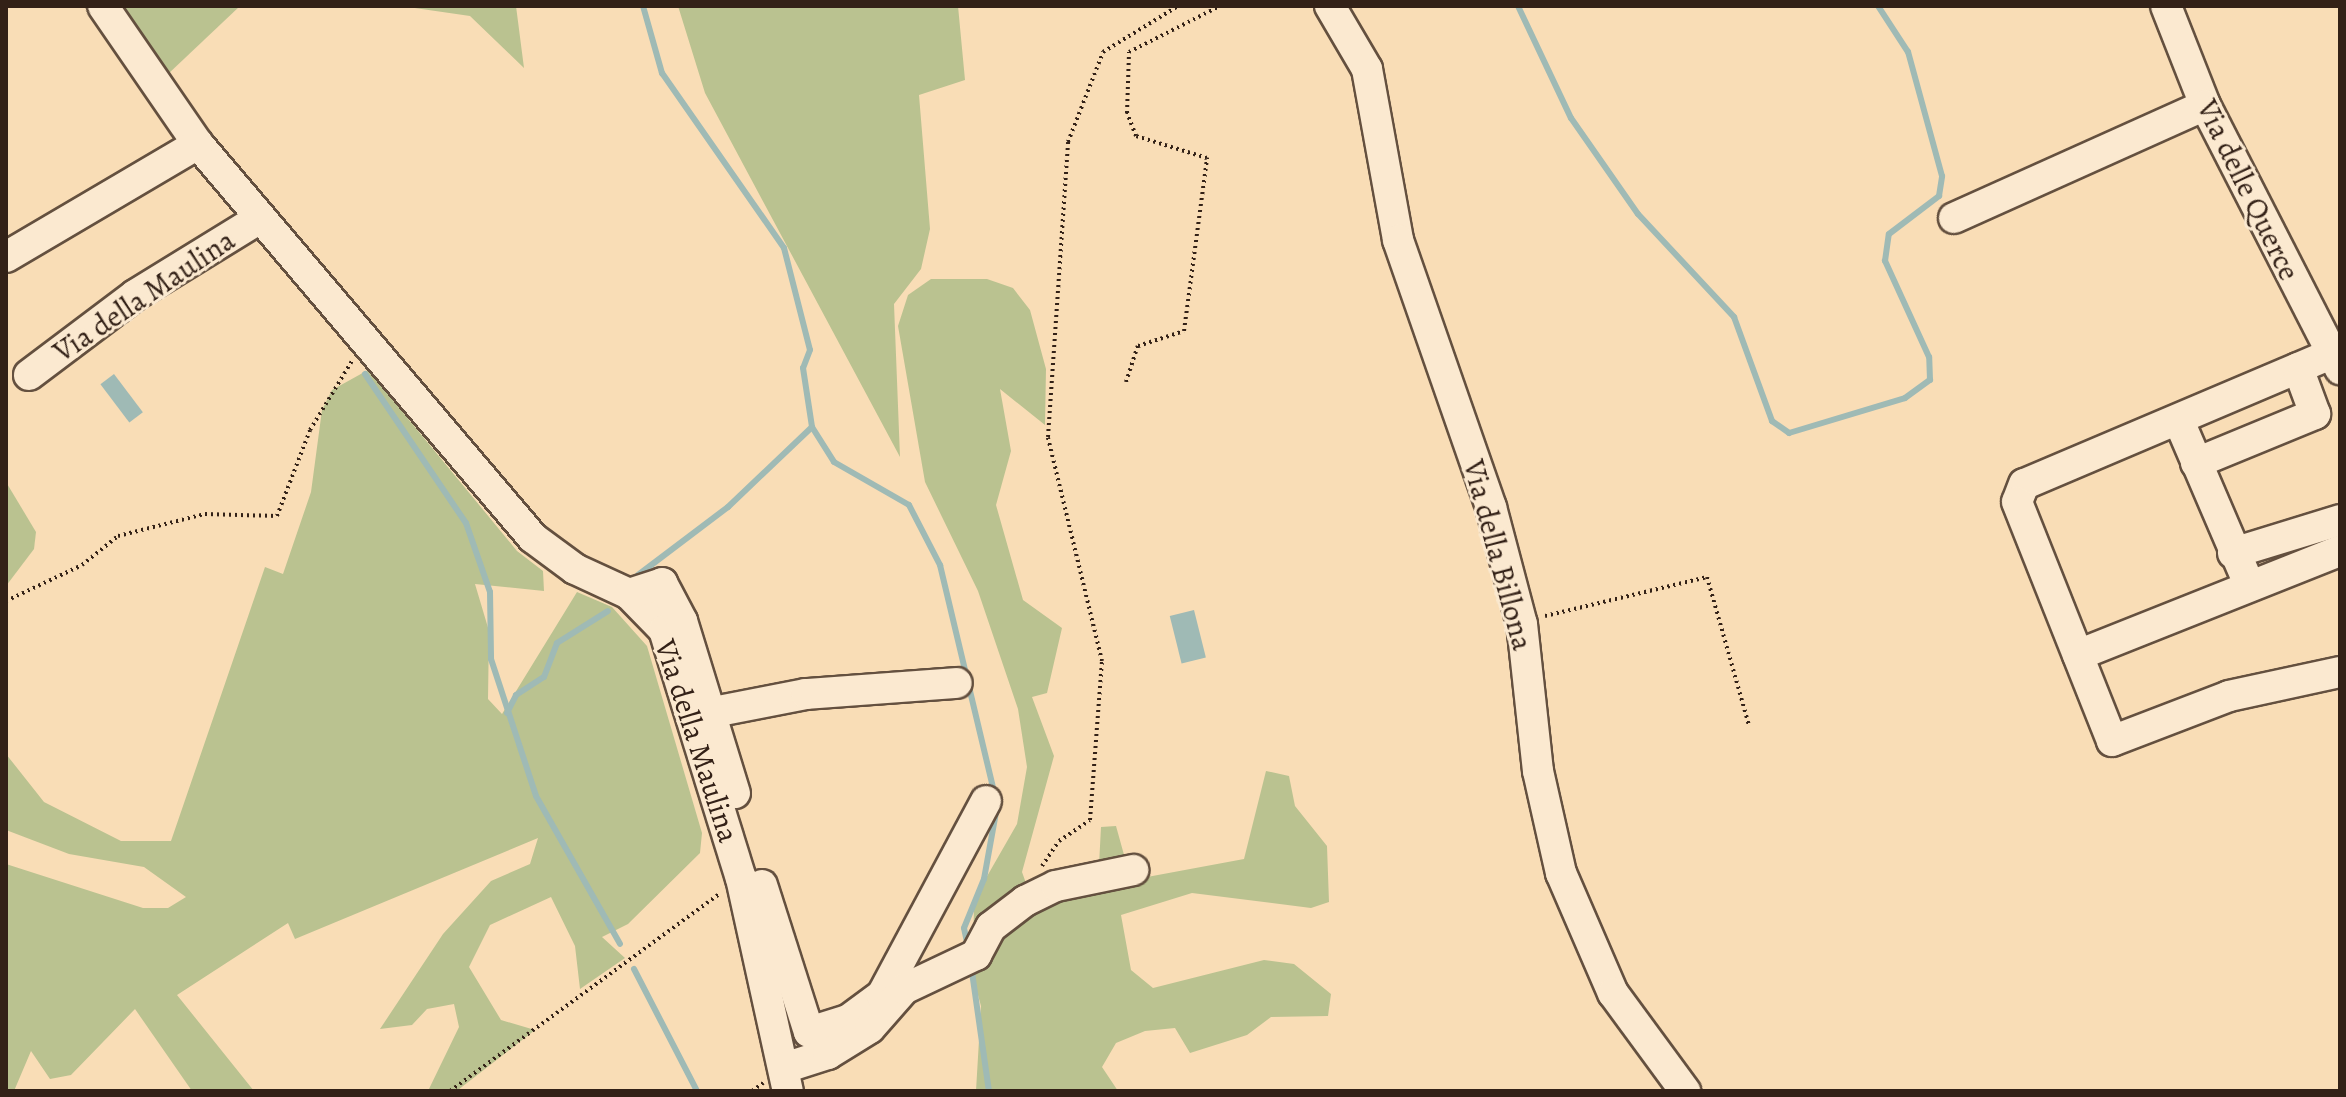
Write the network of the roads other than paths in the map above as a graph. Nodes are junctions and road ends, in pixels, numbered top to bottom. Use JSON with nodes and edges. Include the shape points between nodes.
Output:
{"nodes":[{"id":1,"x":103,"y":6,"type":"edge"},
{"id":2,"x":1330,"y":6,"type":"edge"},
{"id":3,"x":2166,"y":6,"type":"edge"},
{"id":4,"x":2205,"y":105,"type":"junction"},
{"id":5,"x":198,"y":144,"type":"junction"},
{"id":6,"x":260,"y":218,"type":"junction"},
{"id":7,"x":1954,"y":218,"type":"dead end"},
{"id":8,"x":6,"y":257,"type":"edge"},
{"id":9,"x":2336,"y":361,"type":"edge"},
{"id":10,"x":2298,"y":368,"type":"junction"},
{"id":11,"x":29,"y":375,"type":"dead end"},
{"id":12,"x":2179,"y":421,"type":"junction"},
{"id":13,"x":2196,"y":463,"type":"junction"},
{"id":14,"x":2340,"y":520,"type":"edge"},
{"id":15,"x":2340,"y":551,"type":"edge"},
{"id":16,"x":2233,"y":553,"type":"junction"},
{"id":17,"x":2249,"y":584,"type":"junction"},
{"id":18,"x":2078,"y":655,"type":"junction"},
{"id":19,"x":2340,"y":672,"type":"edge"},
{"id":20,"x":957,"y":683,"type":"dead end"},
{"id":21,"x":702,"y":714,"type":"junction"},
{"id":22,"x":986,"y":801,"type":"dead end"},
{"id":23,"x":1133,"y":870,"type":"dead end"},
{"id":24,"x":786,"y":1080,"type":"edge"},
{"id":25,"x":1685,"y":1091,"type":"edge"}],
"edges":[{"from":1,"to":5,"type":"street","name":"Via della Maulina"},
{"from":2,"to":25,"type":"street","name":"Via della Billona","via":[[1367,69],[1398,240],[1491,507],[1521,621],[1538,771],[1561,873],[1613,993]]},
{"from":3,"to":4,"type":"street","name":"Via delle Querce"},
{"from":4,"to":7,"type":"street"},
{"from":4,"to":9,"type":"street","name":"Via delle Querce"},
{"from":5,"to":6,"type":"street","name":"Via della Maulina"},
{"from":5,"to":8,"type":"street"},
{"from":6,"to":11,"type":"street","name":"Via della Maulina","via":[[135,295]]},
{"from":6,"to":21,"type":"street","name":"Via della Maulina","via":[[533,538],[575,569],[629,594],[664,630]]},
{"from":9,"to":10,"type":"street"},
{"from":10,"to":12,"type":"street"},
{"from":10,"to":13,"type":"street","via":[[2315,414]]},
{"from":12,"to":13,"type":"street"},
{"from":12,"to":18,"type":"street","via":[[2024,484],[2017,502]]},
{"from":13,"to":16,"type":"street"},
{"from":14,"to":16,"type":"street"},
{"from":15,"to":17,"type":"street"},
{"from":16,"to":17,"type":"street"},
{"from":17,"to":18,"type":"street"},
{"from":18,"to":19,"type":"street","via":[[2112,741],[2229,696]]},
{"from":20,"to":21,"type":"street","via":[[806,694]]},
{"from":21,"to":22,"type":"street","via":[[809,1032],[848,1020],[882,995]]},
{"from":21,"to":24,"type":"street","name":"Via della Maulina"},
{"from":23,"to":24,"type":"street","via":[[1056,886],[1025,901],[991,927],[966,961],[904,989],[870,1028]]}]}
